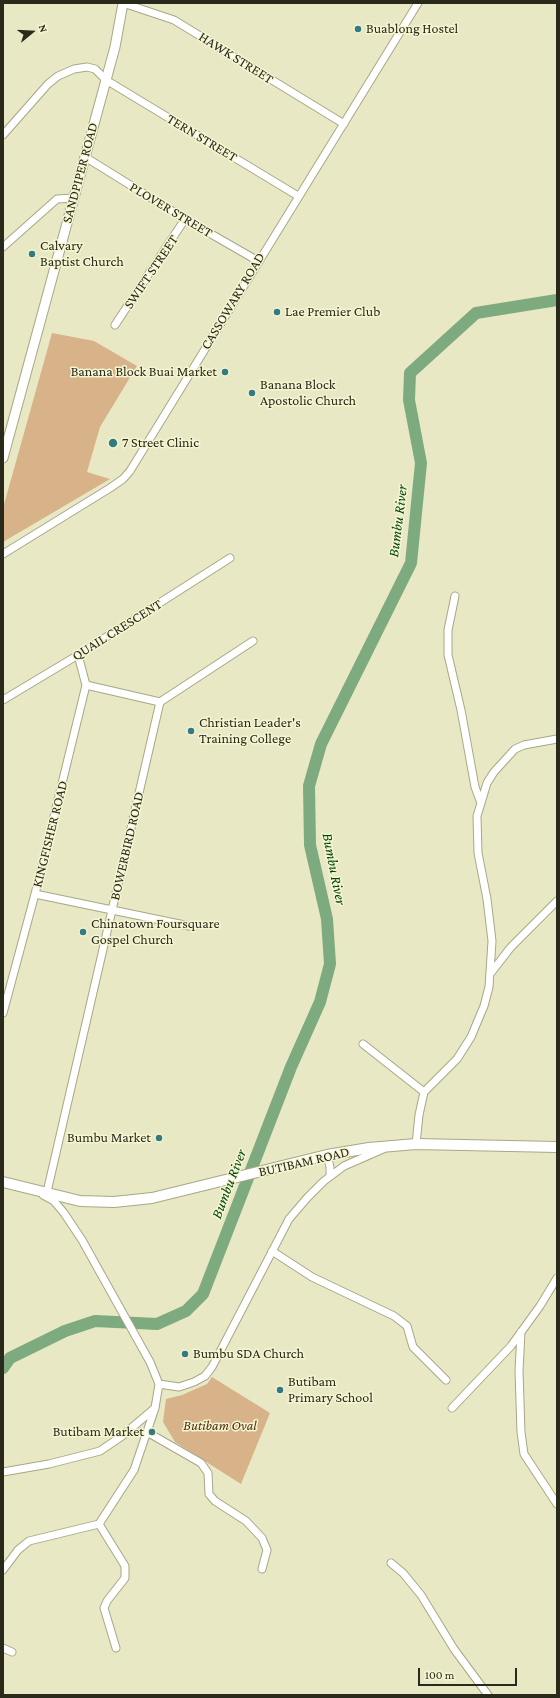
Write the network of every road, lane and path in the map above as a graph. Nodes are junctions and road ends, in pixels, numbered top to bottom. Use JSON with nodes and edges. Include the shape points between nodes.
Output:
{"nodes":[{"id":1,"x":123,"y":3,"type":"edge"},
{"id":2,"x":418,"y":3,"type":"edge"},
{"id":3,"x":106,"y":80,"type":"junction"},
{"id":4,"x":344,"y":124,"type":"junction"},
{"id":5,"x":3,"y":135,"type":"edge"},
{"id":6,"x":85,"y":157,"type":"junction"},
{"id":7,"x":298,"y":196,"type":"junction"},
{"id":8,"x":74,"y":198,"type":"junction"},
{"id":9,"x":185,"y":220,"type":"junction"},
{"id":10,"x":3,"y":247,"type":"edge"},
{"id":11,"x":258,"y":261,"type":"junction"},
{"id":12,"x":115,"y":325,"type":"dead end"},
{"id":13,"x":3,"y":458,"type":"edge"},
{"id":14,"x":3,"y":554,"type":"edge"},
{"id":15,"x":230,"y":558,"type":"dead end"},
{"id":16,"x":455,"y":596,"type":"dead end"},
{"id":17,"x":253,"y":641,"type":"dead end"},
{"id":18,"x":78,"y":655,"type":"junction"},
{"id":19,"x":86,"y":685,"type":"junction"},
{"id":20,"x":3,"y":700,"type":"edge"},
{"id":21,"x":160,"y":702,"type":"junction"},
{"id":22,"x":557,"y":739,"type":"edge"},
{"id":23,"x":481,"y":803,"type":"junction"},
{"id":24,"x":35,"y":894,"type":"junction"},
{"id":25,"x":557,"y":902,"type":"edge"},
{"id":26,"x":112,"y":909,"type":"junction"},
{"id":27,"x":194,"y":927,"type":"dead end"},
{"id":28,"x":490,"y":974,"type":"junction"},
{"id":29,"x":3,"y":1014,"type":"edge"},
{"id":30,"x":363,"y":1044,"type":"dead end"},
{"id":31,"x":424,"y":1092,"type":"junction"},
{"id":32,"x":416,"y":1144,"type":"junction"},
{"id":33,"x":391,"y":1146,"type":"junction"},
{"id":34,"x":514,"y":1147,"type":"junction"},
{"id":35,"x":557,"y":1147,"type":"edge"},
{"id":36,"x":557,"y":1152,"type":"edge"},
{"id":37,"x":327,"y":1155,"type":"junction"},
{"id":38,"x":330,"y":1176,"type":"junction"},
{"id":39,"x":3,"y":1182,"type":"edge"},
{"id":40,"x":32,"y":1188,"type":"junction"},
{"id":41,"x":47,"y":1192,"type":"junction"},
{"id":42,"x":272,"y":1251,"type":"junction"},
{"id":43,"x":557,"y":1278,"type":"edge"},
{"id":44,"x":521,"y":1332,"type":"junction"},
{"id":45,"x":446,"y":1380,"type":"dead end"},
{"id":46,"x":159,"y":1384,"type":"junction"},
{"id":47,"x":155,"y":1408,"type":"junction"},
{"id":48,"x":452,"y":1408,"type":"dead end"},
{"id":49,"x":147,"y":1432,"type":"junction"},
{"id":50,"x":3,"y":1472,"type":"edge"},
{"id":51,"x":557,"y":1504,"type":"edge"},
{"id":52,"x":100,"y":1524,"type":"junction"},
{"id":53,"x":391,"y":1563,"type":"dead end"},
{"id":54,"x":3,"y":1570,"type":"edge"},
{"id":55,"x":262,"y":1570,"type":"dead end"},
{"id":56,"x":3,"y":1648,"type":"edge"},
{"id":57,"x":116,"y":1648,"type":"dead end"},
{"id":58,"x":12,"y":1652,"type":"dead end"},
{"id":59,"x":488,"y":1695,"type":"edge"}],
"edges":[{"from":1,"to":3,"type":"street","name":"SANDPIPER ROAD"},
{"from":1,"to":4,"type":"street","name":"HAWK STREET","via":[[174,20]]},
{"from":2,"to":4,"type":"street","name":"CASSOWARY ROAD"},
{"from":3,"to":5,"type":"street","name":"TERN STREET","via":[[87,67],[58,76]]},
{"from":3,"to":6,"type":"street","name":"SANDPIPER ROAD"},
{"from":3,"to":7,"type":"street","name":"TERN STREET"},
{"from":4,"to":7,"type":"street","name":"CASSOWARY ROAD"},
{"from":6,"to":8,"type":"street","name":"SANDPIPER ROAD"},
{"from":6,"to":9,"type":"street","name":"PLOVER STREET"},
{"from":7,"to":11,"type":"street","name":"CASSOWARY ROAD"},
{"from":8,"to":10,"type":"street","via":[[57,199]]},
{"from":8,"to":13,"type":"street","name":"SANDPIPER ROAD"},
{"from":9,"to":11,"type":"street","name":"PLOVER STREET"},
{"from":9,"to":12,"type":"street","name":"SWIFT STREET"},
{"from":11,"to":14,"type":"street","name":"CASSOWARY ROAD","via":[[130,471],[123,479]]},
{"from":15,"to":18,"type":"street","name":"QUAIL CRESCENT"},
{"from":16,"to":23,"type":"street","via":[[448,630],[448,655],[475,787]]},
{"from":17,"to":21,"type":"street"},
{"from":18,"to":19,"type":"street","name":"KINGFISHER ROAD"},
{"from":18,"to":20,"type":"street","name":"QUAIL CRESCENT"},
{"from":19,"to":21,"type":"street"},
{"from":19,"to":24,"type":"street","name":"KINGFISHER ROAD"},
{"from":21,"to":26,"type":"street","name":"BOWERBIRD ROAD"},
{"from":22,"to":23,"type":"street","via":[[515,749],[487,783]]},
{"from":23,"to":28,"type":"street","via":[[477,816],[478,853],[492,940]]},
{"from":24,"to":26,"type":"street"},
{"from":24,"to":29,"type":"street","name":"KINGFISHER ROAD"},
{"from":25,"to":28,"type":"street","via":[[511,947]]},
{"from":26,"to":27,"type":"street"},
{"from":26,"to":41,"type":"street","name":"BOWERBIRD ROAD"},
{"from":28,"to":31,"type":"street","via":[[484,1006],[471,1037],[457,1059]]},
{"from":30,"to":31,"type":"street"},
{"from":31,"to":32,"type":"street"},
{"from":32,"to":33,"type":"main road","name":"BUTIBAM ROAD"},
{"from":32,"to":34,"type":"main road","name":"BUTIBAM ROAD"},
{"from":33,"to":37,"type":"main road","name":"BUTIBAM ROAD"},
{"from":33,"to":38,"type":"street","via":[[344,1166]]},
{"from":34,"to":35,"type":"main road","name":"BUTIBAM ROAD"},
{"from":34,"to":36,"type":"main road","name":"BUTIBAM ROAD"},
{"from":37,"to":38,"type":"street"},
{"from":37,"to":41,"type":"main road","name":"BUTIBAM ROAD","via":[[152,1198],[114,1202],[80,1201]]},
{"from":38,"to":42,"type":"street","via":[[289,1219]]},
{"from":39,"to":40,"type":"main road","name":"BUTIBAM ROAD"},
{"from":40,"to":41,"type":"main road","name":"BUTIBAM ROAD"},
{"from":40,"to":46,"type":"street","via":[[54,1201],[82,1240],[150,1362]]},
{"from":42,"to":45,"type":"street","via":[[312,1277],[394,1316],[407,1326],[413,1346]]},
{"from":42,"to":46,"type":"street","via":[[205,1376],[179,1387]]},
{"from":43,"to":44,"type":"street"},
{"from":44,"to":48,"type":"street","via":[[511,1346]]},
{"from":44,"to":51,"type":"street","via":[[519,1371],[524,1454]]},
{"from":46,"to":47,"type":"street"},
{"from":47,"to":49,"type":"street"},
{"from":47,"to":50,"type":"street","via":[[100,1451]]},
{"from":49,"to":52,"type":"street","via":[[134,1470]]},
{"from":49,"to":55,"type":"street","via":[[201,1463],[208,1473],[209,1494],[215,1501],[246,1521],[262,1538],[267,1550]]},
{"from":52,"to":54,"type":"street","via":[[29,1541],[18,1550]]},
{"from":52,"to":57,"type":"street","via":[[125,1566],[125,1578],[104,1608]]},
{"from":53,"to":59,"type":"street","via":[[421,1595],[454,1649]]},
{"from":56,"to":58,"type":"street"}]}
